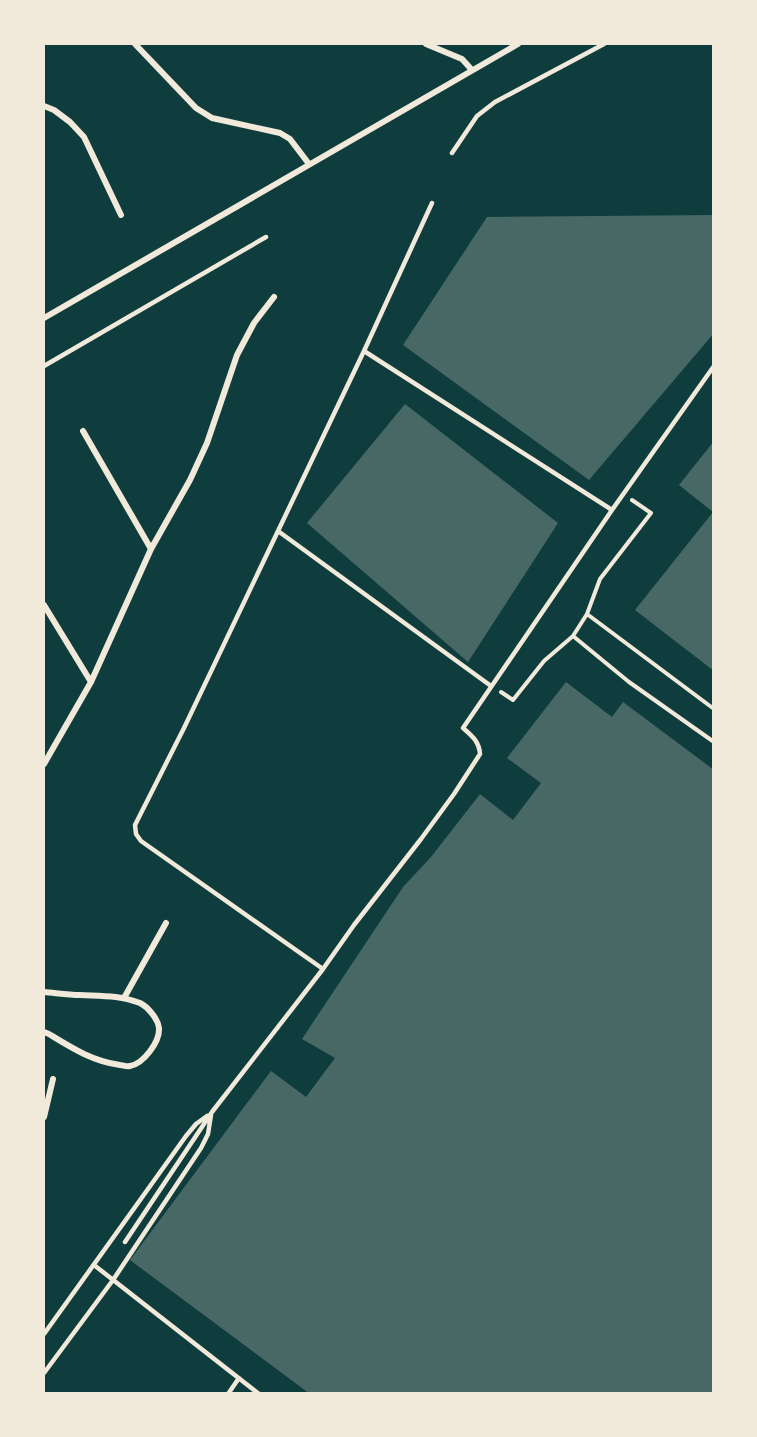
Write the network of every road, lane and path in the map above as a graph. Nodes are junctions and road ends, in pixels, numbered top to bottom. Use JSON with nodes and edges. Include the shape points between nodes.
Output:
{"nodes":[{"id":1,"x":135,"y":44,"type":"edge"},
{"id":2,"x":426,"y":44,"type":"edge"},
{"id":3,"x":518,"y":44,"type":"edge"},
{"id":4,"x":604,"y":44,"type":"edge"},
{"id":5,"x":472,"y":70,"type":"junction"},
{"id":6,"x":44,"y":106,"type":"edge"},
{"id":7,"x":452,"y":153,"type":"dead end"},
{"id":8,"x":309,"y":164,"type":"junction"},
{"id":9,"x":432,"y":203,"type":"dead end"},
{"id":10,"x":121,"y":215,"type":"dead end"},
{"id":11,"x":266,"y":237,"type":"dead end"},
{"id":12,"x":274,"y":297,"type":"dead end"},
{"id":13,"x":44,"y":318,"type":"edge"},
{"id":14,"x":364,"y":351,"type":"junction"},
{"id":15,"x":44,"y":366,"type":"edge"},
{"id":16,"x":714,"y":366,"type":"edge"},
{"id":17,"x":84,"y":431,"type":"dead end"},
{"id":18,"x":623,"y":494,"type":"junction"},
{"id":19,"x":612,"y":510,"type":"junction"},
{"id":20,"x":278,"y":531,"type":"junction"},
{"id":21,"x":151,"y":549,"type":"junction"},
{"id":22,"x":44,"y":605,"type":"edge"},
{"id":23,"x":587,"y":614,"type":"junction"},
{"id":24,"x":573,"y":636,"type":"junction"},
{"id":25,"x":91,"y":682,"type":"junction"},
{"id":26,"x":491,"y":686,"type":"junction"},
{"id":27,"x":714,"y":709,"type":"edge"},
{"id":28,"x":714,"y":742,"type":"edge"},
{"id":29,"x":44,"y":764,"type":"edge"},
{"id":30,"x":166,"y":923,"type":"dead end"},
{"id":31,"x":323,"y":969,"type":"junction"},
{"id":32,"x":44,"y":992,"type":"edge"},
{"id":33,"x":124,"y":998,"type":"junction"},
{"id":34,"x":44,"y":1032,"type":"edge"},
{"id":35,"x":53,"y":1079,"type":"dead end"},
{"id":36,"x":212,"y":1112,"type":"junction"},
{"id":37,"x":44,"y":1117,"type":"edge"},
{"id":38,"x":125,"y":1242,"type":"dead end"},
{"id":39,"x":94,"y":1265,"type":"junction"},
{"id":40,"x":113,"y":1280,"type":"junction"},
{"id":41,"x":44,"y":1334,"type":"edge"},
{"id":42,"x":44,"y":1373,"type":"edge"},
{"id":43,"x":239,"y":1378,"type":"junction"},
{"id":44,"x":228,"y":1394,"type":"edge"},
{"id":45,"x":259,"y":1394,"type":"edge"}],
"edges":[{"from":1,"to":8,"type":"street","via":[[196,108],[212,118],[280,133],[290,139]]},
{"from":2,"to":5,"type":"street","via":[[462,58]]},
{"from":3,"to":5,"type":"street"},
{"from":4,"to":7,"type":"lane","via":[[495,102],[477,116]]},
{"from":5,"to":8,"type":"street"},
{"from":6,"to":10,"type":"street","via":[[70,122],[84,137]]},
{"from":8,"to":13,"type":"street"},
{"from":9,"to":14,"type":"lane"},
{"from":11,"to":15,"type":"lane"},
{"from":12,"to":21,"type":"street","via":[[237,355],[207,443]]},
{"from":14,"to":19,"type":"lane"},
{"from":14,"to":20,"type":"lane"},
{"from":16,"to":18,"type":"lane"},
{"from":17,"to":21,"type":"street"},
{"from":18,"to":19,"type":"lane"},
{"from":18,"to":23,"type":"path","via":[[651,513],[600,579]]},
{"from":19,"to":26,"type":"lane"},
{"from":20,"to":26,"type":"lane"},
{"from":20,"to":31,"type":"lane","via":[[135,825],[141,841]]},
{"from":21,"to":25,"type":"street"},
{"from":22,"to":25,"type":"street"},
{"from":23,"to":24,"type":"path"},
{"from":23,"to":27,"type":"path"},
{"from":24,"to":26,"type":"path","via":[[544,661],[513,700]]},
{"from":24,"to":28,"type":"path","via":[[629,682]]},
{"from":25,"to":29,"type":"street"},
{"from":26,"to":31,"type":"lane","via":[[462,728],[476,740],[480,754]]},
{"from":30,"to":33,"type":"street"},
{"from":31,"to":36,"type":"lane"},
{"from":32,"to":33,"type":"street"},
{"from":33,"to":34,"type":"street","via":[[142,1004],[159,1029],[143,1060],[130,1066],[86,1056]]},
{"from":35,"to":37,"type":"street"},
{"from":36,"to":38,"type":"lane"},
{"from":36,"to":39,"type":"lane","via":[[186,1136]]},
{"from":36,"to":40,"type":"lane","via":[[201,1148]]},
{"from":39,"to":40,"type":"lane"},
{"from":39,"to":41,"type":"lane"},
{"from":40,"to":42,"type":"lane"},
{"from":40,"to":43,"type":"lane"},
{"from":43,"to":44,"type":"lane"},
{"from":43,"to":45,"type":"lane"}]}
